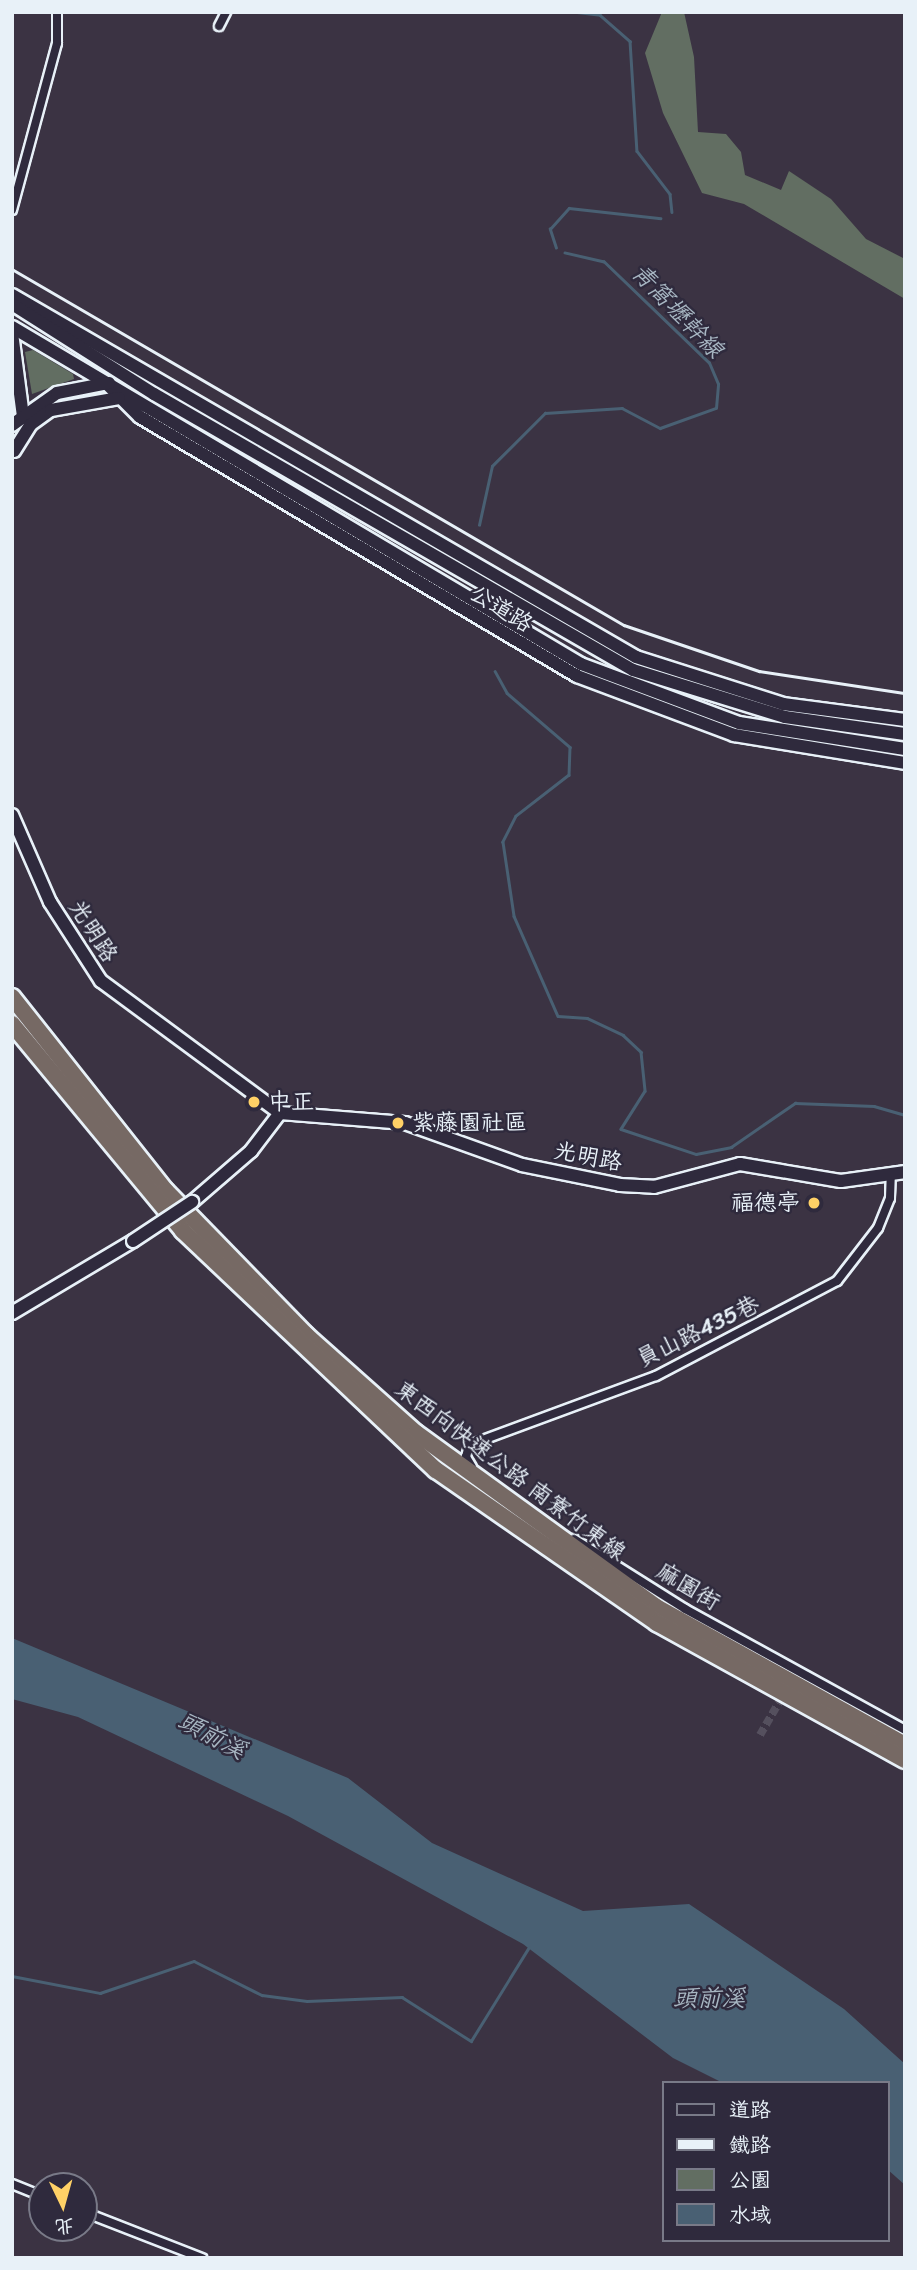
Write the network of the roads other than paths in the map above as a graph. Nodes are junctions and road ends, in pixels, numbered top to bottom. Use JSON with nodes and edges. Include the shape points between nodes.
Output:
{"nodes":[{"id":1,"x":57,"y":12,"type":"edge"},
{"id":2,"x":226,"y":12,"type":"edge"},
{"id":3,"x":219,"y":26,"type":"dead end"},
{"id":4,"x":12,"y":210,"type":"edge"},
{"id":5,"x":12,"y":295,"type":"edge"},
{"id":6,"x":12,"y":304,"type":"edge"},
{"id":7,"x":12,"y":327,"type":"edge"},
{"id":8,"x":12,"y":333,"type":"edge"},
{"id":9,"x":136,"y":382,"type":"junction"},
{"id":10,"x":162,"y":382,"type":"junction"},
{"id":11,"x":106,"y":383,"type":"junction"},
{"id":12,"x":113,"y":397,"type":"junction"},
{"id":13,"x":147,"y":406,"type":"junction"},
{"id":14,"x":24,"y":412,"type":"junction"},
{"id":15,"x":12,"y":425,"type":"edge"},
{"id":16,"x":219,"y":450,"type":"junction"},
{"id":17,"x":13,"y":452,"type":"edge"},
{"id":18,"x":212,"y":461,"type":"junction"},
{"id":19,"x":670,"y":708,"type":"junction"},
{"id":20,"x":905,"y":720,"type":"edge"},
{"id":21,"x":905,"y":734,"type":"edge"},
{"id":22,"x":905,"y":749,"type":"edge"},
{"id":23,"x":905,"y":763,"type":"edge"},
{"id":24,"x":12,"y":815,"type":"edge"},
{"id":25,"x":12,"y":997,"type":"edge"},
{"id":26,"x":12,"y":1024,"type":"edge"},
{"id":27,"x":280,"y":1113,"type":"junction"},
{"id":28,"x":905,"y":1171,"type":"edge"},
{"id":29,"x":891,"y":1175,"type":"junction"},
{"id":30,"x":12,"y":1313,"type":"edge"},
{"id":31,"x":466,"y":1457,"type":"joint"},
{"id":32,"x":905,"y":1730,"type":"edge"},
{"id":33,"x":905,"y":1745,"type":"edge"},
{"id":34,"x":905,"y":1760,"type":"edge"},
{"id":35,"x":98,"y":2217,"type":"edge"},
{"id":36,"x":202,"y":2258,"type":"edge"}],
"edges":[{"from":1,"to":4,"type":"street","via":[[57,43]]},
{"from":2,"to":3,"type":"street"},
{"from":5,"to":10,"type":"street","name":"公道路"},
{"from":6,"to":9,"type":"street","name":"公道路"},
{"from":7,"to":11,"type":"street","name":"公道路"},
{"from":8,"to":14,"type":"street"},
{"from":9,"to":10,"type":"street"},
{"from":9,"to":11,"type":"street"},
{"from":9,"to":21,"type":"street","name":"公道路","via":[[633,670],[785,717]]},
{"from":10,"to":20,"type":"street","name":"公道路","via":[[636,657],[783,704]]},
{"from":11,"to":12,"type":"street"},
{"from":11,"to":13,"type":"street","name":"公道路"},
{"from":11,"to":14,"type":"street","via":[[57,393]]},
{"from":12,"to":13,"type":"street","name":"公道路"},
{"from":12,"to":17,"type":"street","name":"公道路","via":[[51,410],[30,425]]},
{"from":12,"to":18,"type":"street","name":"公道路"},
{"from":13,"to":16,"type":"street","name":"公道路"},
{"from":14,"to":15,"type":"street"},
{"from":14,"to":17,"type":"street"},
{"from":16,"to":18,"type":"street"},
{"from":16,"to":19,"type":"street","name":"公道路","via":[[541,642]]},
{"from":18,"to":19,"type":"street","name":"公道路","via":[[536,654]]},
{"from":19,"to":22,"type":"street","name":"公道路","via":[[793,734]]},
{"from":19,"to":23,"type":"street","name":"公道路","via":[[817,753]]},
{"from":24,"to":27,"type":"street","name":"光明路","via":[[50,902],[101,981]]},
{"from":25,"to":33,"type":"highway","name":"東西向快速公路 南寮竹東線","via":[[175,1200],[306,1335],[416,1433],[656,1607]]},
{"from":26,"to":34,"type":"highway","name":"東西向快速公路 南寮竹東線","via":[[183,1231],[436,1470],[657,1623]]},
{"from":27,"to":29,"type":"street","name":"光明路","via":[[405,1123],[522,1165],[620,1185],[654,1187],[740,1164],[826,1180]]},
{"from":27,"to":30,"type":"street","bridge":true,"via":[[251,1151],[192,1202]]},
{"from":28,"to":29,"type":"street","name":"光明路"},
{"from":29,"to":31,"type":"street","name":"員山路435巷","via":[[890,1198],[878,1228],[837,1281],[816,1295],[656,1376],[469,1445]]},
{"from":31,"to":32,"type":"street","name":"麻園街","via":[[498,1488],[685,1609]]},
{"from":35,"to":36,"type":"street"}]}
